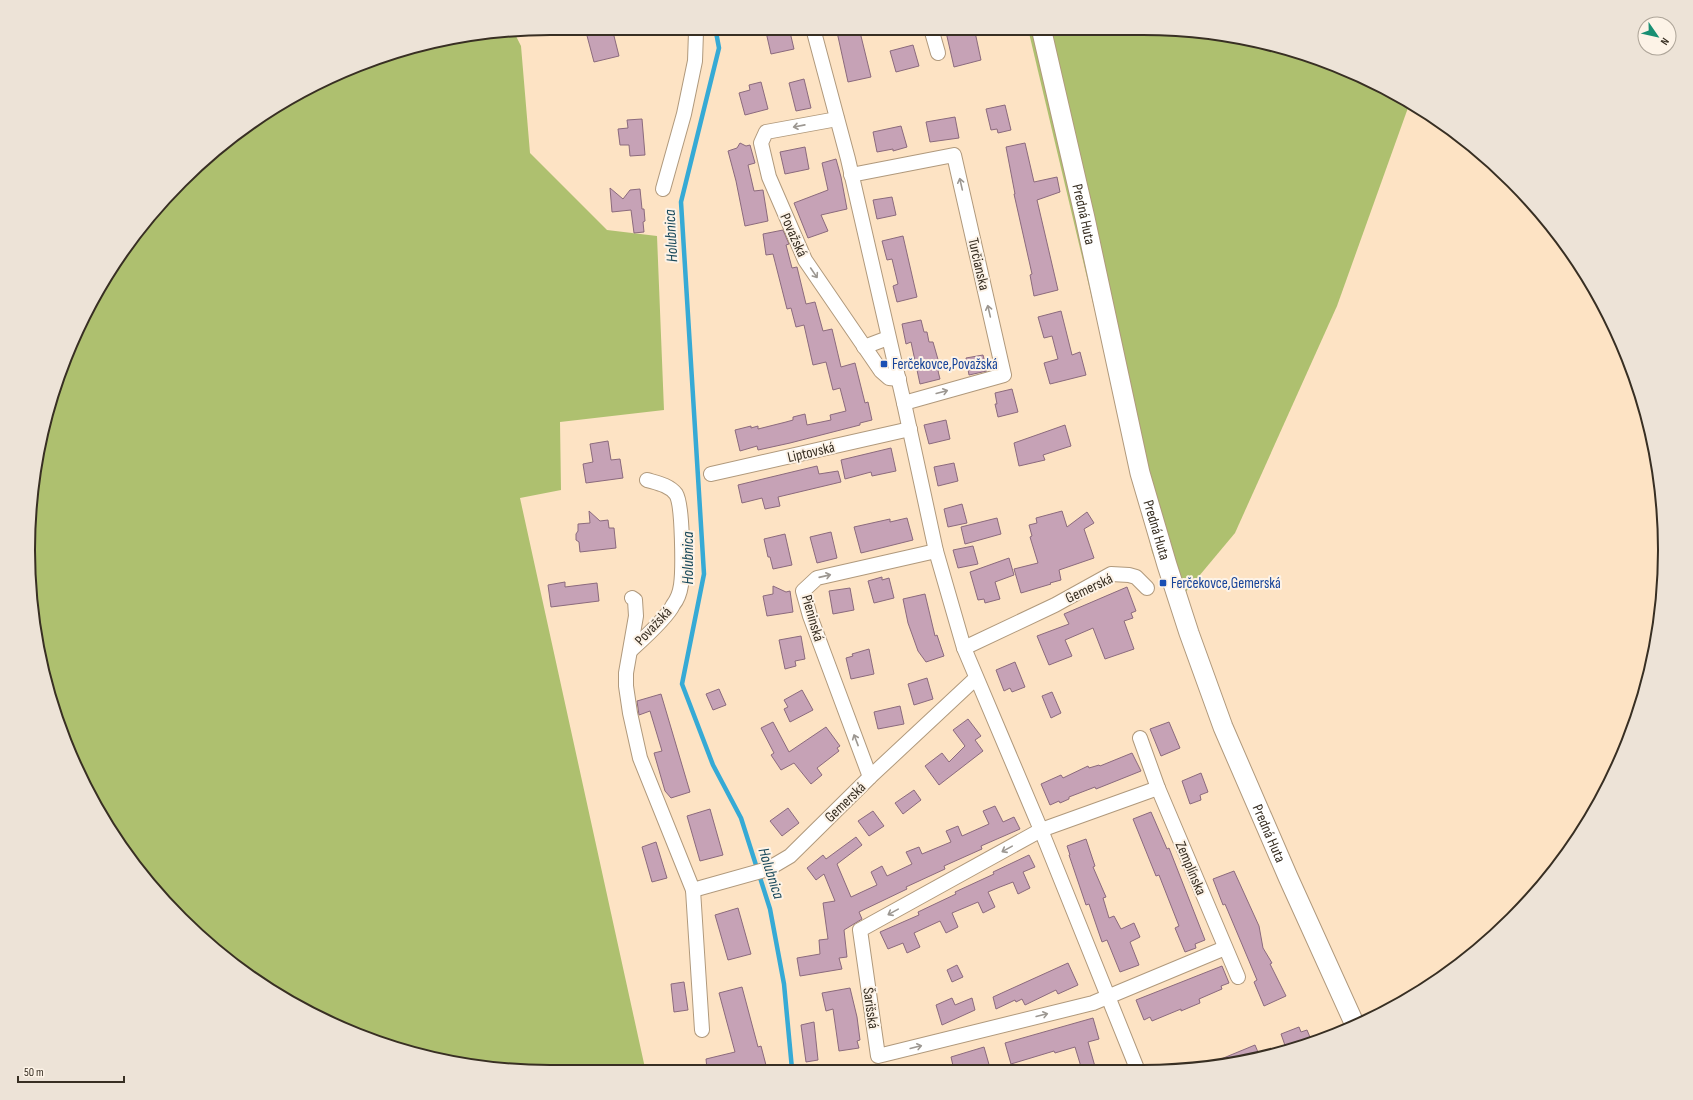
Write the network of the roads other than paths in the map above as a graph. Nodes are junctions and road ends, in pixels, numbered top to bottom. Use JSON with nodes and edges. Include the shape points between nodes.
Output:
{"nodes":[{"id":1,"x":696,"y":35,"type":"edge"},
{"id":2,"x":815,"y":35,"type":"edge"},
{"id":3,"x":933,"y":35,"type":"edge"},
{"id":4,"x":1043,"y":35,"type":"edge"},
{"id":5,"x":938,"y":53,"type":"dead end"},
{"id":6,"x":837,"y":119,"type":"junction"},
{"id":7,"x":851,"y":175,"type":"junction"},
{"id":8,"x":663,"y":189,"type":"dead end"},
{"id":9,"x":888,"y":338,"type":"junction"},
{"id":10,"x":864,"y":347,"type":"junction"},
{"id":11,"x":898,"y":379,"type":"junction"},
{"id":12,"x":904,"y":403,"type":"junction"},
{"id":13,"x":910,"y":429,"type":"junction"},
{"id":14,"x":711,"y":474,"type":"dead end"},
{"id":15,"x":647,"y":480,"type":"dead end"},
{"id":16,"x":936,"y":550,"type":"junction"},
{"id":17,"x":1147,"y":588,"type":"dead end"},
{"id":18,"x":632,"y":598,"type":"dead end"},
{"id":19,"x":964,"y":648,"type":"junction"},
{"id":20,"x":631,"y":650,"type":"junction"},
{"id":21,"x":976,"y":678,"type":"junction"},
{"id":22,"x":1140,"y":738,"type":"dead end"},
{"id":23,"x":870,"y":777,"type":"junction"},
{"id":24,"x":1158,"y":788,"type":"junction"},
{"id":25,"x":1041,"y":830,"type":"junction"},
{"id":26,"x":693,"y":890,"type":"junction"},
{"id":27,"x":1225,"y":948,"type":"junction"},
{"id":28,"x":1238,"y":977,"type":"dead end"},
{"id":29,"x":1108,"y":997,"type":"junction"},
{"id":30,"x":1353,"y":1020,"type":"edge"},
{"id":31,"x":702,"y":1030,"type":"dead end"},
{"id":32,"x":1136,"y":1065,"type":"edge"}],
"edges":[{"from":1,"to":8,"type":"street","via":[[695,61],[687,99]]},
{"from":2,"to":6,"type":"street"},
{"from":3,"to":5,"type":"street"},
{"from":4,"to":30,"type":"main road","name":"Predná Huta","via":[[1140,473],[1165,558],[1223,727]]},
{"from":6,"to":7,"type":"street"},
{"from":6,"to":10,"type":"street","name":"Považská","one_way":true,"via":[[766,132],[761,143],[769,177],[805,260]]},
{"from":7,"to":9,"type":"street"},
{"from":12,"to":7,"type":"street","name":"Turčianska","one_way":true,"via":[[1004,375],[956,162],[954,155]]},
{"from":9,"to":10,"type":"street"},
{"from":9,"to":11,"type":"street"},
{"from":10,"to":11,"type":"street","name":"Považská","via":[[885,376]]},
{"from":11,"to":12,"type":"street"},
{"from":12,"to":13,"type":"street"},
{"from":13,"to":14,"type":"street","name":"Liptovská"},
{"from":13,"to":16,"type":"street"},
{"from":15,"to":20,"type":"street","name":"Považská","via":[[665,485],[676,495],[680,505],[681,588],[673,606]]},
{"from":16,"to":19,"type":"street"},
{"from":23,"to":16,"type":"street","name":"Pieninská","one_way":true,"via":[[810,616],[803,590],[817,578]]},
{"from":17,"to":19,"type":"street","name":"Gemerská","via":[[1136,577],[1111,574],[1055,605]]},
{"from":18,"to":20,"type":"street","via":[[635,600],[636,616]]},
{"from":19,"to":21,"type":"street"},
{"from":20,"to":26,"type":"street","via":[[626,686],[640,758]]},
{"from":21,"to":23,"type":"street","name":"Gemerská"},
{"from":21,"to":25,"type":"street"},
{"from":22,"to":24,"type":"street","name":"Zemplínska"},
{"from":23,"to":26,"type":"street","name":"Gemerská","via":[[790,856],[768,869]]},
{"from":24,"to":25,"type":"street"},
{"from":24,"to":27,"type":"street","name":"Zemplínska"},
{"from":25,"to":29,"type":"street"},
{"from":25,"to":29,"type":"street","name":"Šarišská","one_way":true,"via":[[860,930],[878,1056],[1093,1003]]},
{"from":26,"to":31,"type":"street"},
{"from":27,"to":28,"type":"street","name":"Zemplínska"},
{"from":27,"to":29,"type":"street"},
{"from":29,"to":32,"type":"street"}]}
